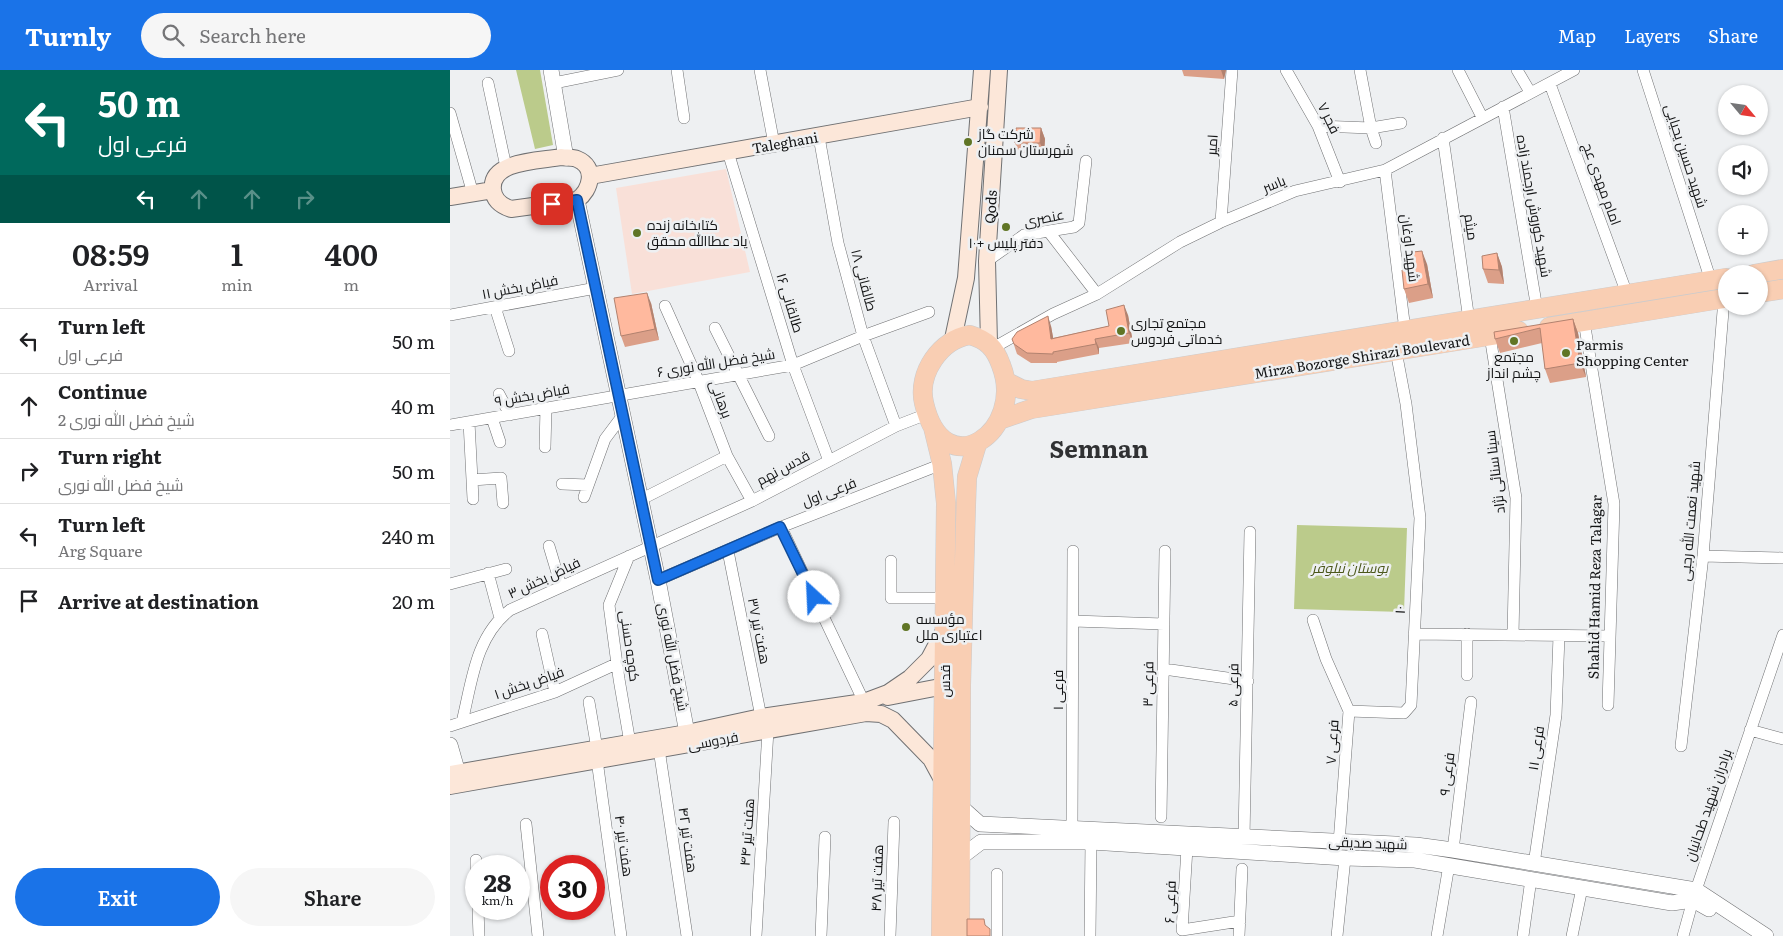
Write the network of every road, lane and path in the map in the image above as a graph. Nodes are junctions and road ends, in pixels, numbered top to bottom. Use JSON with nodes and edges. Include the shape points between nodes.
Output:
{"nodes":[{"id":1,"x":618,"y":70,"type":"edge"},
{"id":2,"x":677,"y":70,"type":"edge"},
{"id":3,"x":760,"y":70,"type":"edge"},
{"id":4,"x":982,"y":70,"type":"edge"},
{"id":5,"x":999,"y":70,"type":"edge"},
{"id":6,"x":1232,"y":70,"type":"edge"},
{"id":7,"x":1286,"y":70,"type":"edge"},
{"id":8,"x":1360,"y":70,"type":"edge"},
{"id":9,"x":1458,"y":70,"type":"edge"},
{"id":10,"x":1517,"y":70,"type":"edge"},
{"id":11,"x":1574,"y":70,"type":"edge"},
{"id":12,"x":1643,"y":70,"type":"edge"},
{"id":13,"x":553,"y":77,"type":"edge"},
{"id":14,"x":488,"y":83,"type":"dead end"},
{"id":15,"x":1550,"y":84,"type":"junction"},
{"id":16,"x":1530,"y":92,"type":"junction"},
{"id":17,"x":980,"y":107,"type":"junction"},
{"id":18,"x":1503,"y":107,"type":"junction"},
{"id":19,"x":450,"y":113,"type":"edge"},
{"id":20,"x":684,"y":118,"type":"dead end"},
{"id":21,"x":1482,"y":118,"type":"junction"},
{"id":22,"x":1401,"y":123,"type":"dead end"},
{"id":23,"x":1318,"y":126,"type":"junction"},
{"id":24,"x":1371,"y":128,"type":"junction"},
{"id":25,"x":819,"y":137,"type":"junction"},
{"id":26,"x":1443,"y":138,"type":"junction"},
{"id":27,"x":1376,"y":143,"type":"dead end"},
{"id":28,"x":774,"y":144,"type":"junction"},
{"id":29,"x":728,"y":152,"type":"junction"},
{"id":30,"x":566,"y":158,"type":"junction"},
{"id":31,"x":1086,"y":161,"type":"dead end"},
{"id":32,"x":506,"y":167,"type":"junction"},
{"id":33,"x":1385,"y":170,"type":"junction"},
{"id":34,"x":590,"y":176,"type":"junction"},
{"id":35,"x":1340,"y":182,"type":"junction"},
{"id":36,"x":493,"y":190,"type":"junction"},
{"id":37,"x":473,"y":194,"type":"junction"},
{"id":38,"x":450,"y":197,"type":"edge"},
{"id":39,"x":577,"y":200,"type":"junction"},
{"id":40,"x":1221,"y":222,"type":"junction"},
{"id":41,"x":1049,"y":232,"type":"junction"},
{"id":42,"x":987,"y":261,"type":"junction"},
{"id":43,"x":1783,"y":269,"type":"edge"},
{"id":44,"x":1768,"y":272,"type":"edge"},
{"id":45,"x":1718,"y":280,"type":"edge"},
{"id":46,"x":596,"y":288,"type":"junction"},
{"id":47,"x":1783,"y":289,"type":"edge"},
{"id":48,"x":1768,"y":292,"type":"edge"},
{"id":49,"x":1096,"y":294,"type":"junction"},
{"id":50,"x":1626,"y":294,"type":"junction"},
{"id":51,"x":1718,"y":300,"type":"edge"},
{"id":52,"x":960,"y":303,"type":"junction"},
{"id":53,"x":988,"y":304,"type":"junction"},
{"id":54,"x":665,"y":306,"type":"dead end"},
{"id":55,"x":494,"y":307,"type":"junction"},
{"id":56,"x":1537,"y":309,"type":"junction"},
{"id":57,"x":929,"y":312,"type":"dead end"},
{"id":58,"x":450,"y":315,"type":"edge"},
{"id":59,"x":1724,"y":315,"type":"edge"},
{"id":60,"x":1469,"y":320,"type":"junction"},
{"id":61,"x":1584,"y":321,"type":"junction"},
{"id":62,"x":715,"y":328,"type":"dead end"},
{"id":63,"x":1405,"y":330,"type":"junction"},
{"id":64,"x":863,"y":336,"type":"junction"},
{"id":65,"x":1490,"y":336,"type":"junction"},
{"id":66,"x":953,"y":339,"type":"junction"},
{"id":67,"x":991,"y":346,"type":"junction"},
{"id":68,"x":509,"y":351,"type":"dead end"},
{"id":69,"x":1396,"y":351,"type":"junction"},
{"id":70,"x":793,"y":365,"type":"junction"},
{"id":71,"x":737,"y":376,"type":"junction"},
{"id":72,"x":698,"y":380,"type":"junction"},
{"id":73,"x":1007,"y":382,"type":"junction"},
{"id":74,"x":1127,"y":384,"type":"junction"},
{"id":75,"x":499,"y":394,"type":"dead end"},
{"id":76,"x":619,"y":395,"type":"junction"},
{"id":77,"x":546,"y":408,"type":"junction"},
{"id":78,"x":510,"y":415,"type":"junction"},
{"id":79,"x":623,"y":415,"type":"junction"},
{"id":80,"x":492,"y":418,"type":"junction"},
{"id":81,"x":998,"y":420,"type":"junction"},
{"id":82,"x":930,"y":421,"type":"junction"},
{"id":83,"x":469,"y":422,"type":"junction"},
{"id":84,"x":450,"y":425,"type":"edge"},
{"id":85,"x":896,"y":426,"type":"junction"},
{"id":86,"x":769,"y":436,"type":"dead end"},
{"id":87,"x":500,"y":442,"type":"dead end"},
{"id":88,"x":977,"y":444,"type":"junction"},
{"id":89,"x":545,"y":447,"type":"dead end"},
{"id":90,"x":727,"y":456,"type":"junction"},
{"id":91,"x":829,"y":461,"type":"junction"},
{"id":92,"x":942,"y":464,"type":"junction"},
{"id":93,"x":472,"y":480,"type":"junction"},
{"id":94,"x":562,"y":484,"type":"dead end"},
{"id":95,"x":588,"y":485,"type":"junction"},
{"id":96,"x":584,"y":497,"type":"dead end"},
{"id":97,"x":472,"y":499,"type":"dead end"},
{"id":98,"x":640,"y":500,"type":"junction"},
{"id":99,"x":752,"y":502,"type":"junction"},
{"id":100,"x":503,"y":503,"type":"dead end"},
{"id":101,"x":780,"y":527,"type":"junction"},
{"id":102,"x":1250,"y":532,"type":"dead end"},
{"id":103,"x":549,"y":546,"type":"dead end"},
{"id":104,"x":651,"y":547,"type":"junction"},
{"id":105,"x":728,"y":551,"type":"junction"},
{"id":106,"x":1073,"y":551,"type":"dead end"},
{"id":107,"x":1165,"y":551,"type":"dead end"},
{"id":108,"x":629,"y":556,"type":"junction"},
{"id":109,"x":1703,"y":556,"type":"junction"},
{"id":110,"x":1783,"y":558,"type":"edge"},
{"id":111,"x":890,"y":561,"type":"dead end"},
{"id":112,"x":506,"y":569,"type":"dead end"},
{"id":113,"x":488,"y":573,"type":"junction"},
{"id":114,"x":658,"y":580,"type":"junction"},
{"id":115,"x":450,"y":584,"type":"edge"},
{"id":116,"x":561,"y":586,"type":"junction"},
{"id":117,"x":945,"y":598,"type":"junction"},
{"id":118,"x":500,"y":618,"type":"junction"},
{"id":119,"x":1313,"y":620,"type":"dead end"},
{"id":120,"x":1073,"y":621,"type":"junction"},
{"id":121,"x":1164,"y":624,"type":"junction"},
{"id":122,"x":945,"y":629,"type":"junction"},
{"id":123,"x":542,"y":634,"type":"dead end"},
{"id":124,"x":1414,"y":634,"type":"junction"},
{"id":125,"x":1467,"y":634,"type":"junction"},
{"id":126,"x":1513,"y":635,"type":"junction"},
{"id":127,"x":1783,"y":635,"type":"edge"},
{"id":128,"x":1559,"y":636,"type":"junction"},
{"id":129,"x":1610,"y":636,"type":"junction"},
{"id":130,"x":616,"y":664,"type":"junction"},
{"id":131,"x":1164,"y":669,"type":"junction"},
{"id":132,"x":1467,"y":676,"type":"dead end"},
{"id":133,"x":1248,"y":681,"type":"junction"},
{"id":134,"x":953,"y":685,"type":"junction"},
{"id":135,"x":555,"y":692,"type":"junction"},
{"id":136,"x":589,"y":702,"type":"dead end"},
{"id":137,"x":864,"y":702,"type":"junction"},
{"id":138,"x":1471,"y":702,"type":"dead end"},
{"id":139,"x":1608,"y":705,"type":"dead end"},
{"id":140,"x":1349,"y":711,"type":"junction"},
{"id":141,"x":462,"y":722,"type":"junction"},
{"id":142,"x":764,"y":724,"type":"junction"},
{"id":143,"x":450,"y":726,"type":"edge"},
{"id":144,"x":1750,"y":730,"type":"junction"},
{"id":145,"x":688,"y":739,"type":"junction"},
{"id":146,"x":1783,"y":740,"type":"edge"},
{"id":147,"x":630,"y":743,"type":"junction"},
{"id":148,"x":450,"y":745,"type":"edge"},
{"id":149,"x":1681,"y":746,"type":"dead end"},
{"id":150,"x":659,"y":749,"type":"junction"},
{"id":151,"x":597,"y":754,"type":"junction"},
{"id":152,"x":454,"y":779,"type":"edge"},
{"id":153,"x":944,"y":784,"type":"junction"},
{"id":154,"x":961,"y":807,"type":"junction"},
{"id":155,"x":1161,"y":818,"type":"dead end"},
{"id":156,"x":894,"y":822,"type":"dead end"},
{"id":157,"x":526,"y":824,"type":"dead end"},
{"id":158,"x":1072,"y":829,"type":"junction"},
{"id":159,"x":1018,"y":834,"type":"junction"},
{"id":160,"x":825,"y":837,"type":"dead end"},
{"id":161,"x":1244,"y":838,"type":"junction"},
{"id":162,"x":1091,"y":842,"type":"junction"},
{"id":163,"x":1339,"y":843,"type":"junction"},
{"id":164,"x":1187,"y":848,"type":"junction"},
{"id":165,"x":1453,"y":850,"type":"junction"},
{"id":166,"x":960,"y":858,"type":"junction"},
{"id":167,"x":1345,"y":858,"type":"junction"},
{"id":168,"x":1449,"y":865,"type":"junction"},
{"id":169,"x":1242,"y":869,"type":"dead end"},
{"id":170,"x":1532,"y":872,"type":"junction"},
{"id":171,"x":997,"y":874,"type":"dead end"},
{"id":172,"x":1582,"y":888,"type":"junction"},
{"id":173,"x":1694,"y":895,"type":"junction"},
{"id":174,"x":478,"y":920,"type":"edge"},
{"id":175,"x":1240,"y":922,"type":"junction"},
{"id":176,"x":479,"y":936,"type":"edge"},
{"id":177,"x":538,"y":936,"type":"edge"},
{"id":178,"x":621,"y":936,"type":"edge"},
{"id":179,"x":687,"y":936,"type":"edge"},
{"id":180,"x":756,"y":936,"type":"edge"},
{"id":181,"x":821,"y":936,"type":"edge"},
{"id":182,"x":890,"y":936,"type":"edge"},
{"id":183,"x":941,"y":936,"type":"edge"},
{"id":184,"x":960,"y":936,"type":"edge"},
{"id":185,"x":997,"y":936,"type":"edge"},
{"id":186,"x":1090,"y":936,"type":"edge"},
{"id":187,"x":1239,"y":936,"type":"edge"},
{"id":188,"x":1336,"y":936,"type":"edge"},
{"id":189,"x":1437,"y":936,"type":"edge"},
{"id":190,"x":1523,"y":936,"type":"edge"},
{"id":191,"x":1572,"y":936,"type":"edge"},
{"id":192,"x":1683,"y":936,"type":"edge"},
{"id":193,"x":1749,"y":936,"type":"edge"},
{"id":194,"x":1766,"y":936,"type":"edge"}],
"edges":[{"from":1,"to":13,"type":"street"},
{"from":2,"to":20,"type":"street"},
{"from":3,"to":28,"type":"street"},
{"from":4,"to":17,"type":"main road","name":"Qods"},
{"from":5,"to":42,"type":"main road","name":"Qods"},
{"from":6,"to":40,"type":"street","name":"امیر"},
{"from":7,"to":23,"type":"street","name":"فجر ۷"},
{"from":8,"to":24,"type":"street"},
{"from":9,"to":21,"type":"street"},
{"from":10,"to":16,"type":"street"},
{"from":11,"to":15,"type":"street","name":"یاسر"},
{"from":12,"to":45,"type":"street","name":"شهید حسین یحیایی"},
{"from":13,"to":30,"type":"street"},
{"from":14,"to":32,"type":"street"},
{"from":15,"to":16,"type":"street","name":"یاسر"},
{"from":15,"to":50,"type":"street","name":"امام مهدی عج"},
{"from":16,"to":18,"type":"street","name":"یاسر"},
{"from":17,"to":25,"type":"main road","name":"Taleghani"},
{"from":17,"to":52,"type":"main road","name":"Qods","via":[[971,232]]},
{"from":18,"to":21,"type":"street","name":"یاسر"},
{"from":18,"to":56,"type":"street","name":"شهید کوروش ارجمند زاده"},
{"from":19,"to":37,"type":"street"},
{"from":21,"to":26,"type":"street","name":"یاسر"},
{"from":22,"to":24,"type":"street"},
{"from":23,"to":24,"type":"street"},
{"from":23,"to":35,"type":"street","name":"فجر ۷"},
{"from":24,"to":27,"type":"street"},
{"from":25,"to":28,"type":"main road","name":"Taleghani"},
{"from":25,"to":64,"type":"street","name":"طالقانی ۱۸","via":[[838,243]]},
{"from":26,"to":33,"type":"street","name":"یاسر"},
{"from":26,"to":60,"type":"street","name":"میثم"},
{"from":28,"to":29,"type":"main road","name":"Taleghani"},
{"from":29,"to":34,"type":"main road","name":"Taleghani"},
{"from":29,"to":70,"type":"street","name":"طالقانی ۱۶"},
{"from":30,"to":32,"type":"main road"},
{"from":30,"to":34,"type":"main road","via":[[576,159],[587,167]]},
{"from":31,"to":41,"type":"street","name":"عنصری","via":[[1079,222],[1074,228]]},
{"from":32,"to":36,"type":"main road","via":[[498,172]]},
{"from":33,"to":35,"type":"street","name":"یاسر"},
{"from":33,"to":63,"type":"street","name":"شهید اوغان"},
{"from":34,"to":39,"type":"main road","via":[[590,186]]},
{"from":35,"to":40,"type":"street","name":"یاسر","via":[[1295,191]]},
{"from":36,"to":37,"type":"main road"},
{"from":36,"to":39,"type":"main road","via":[[502,206],[511,209]]},
{"from":37,"to":38,"type":"main road"},
{"from":39,"to":46,"type":"street","name":"شیخ فضل الله نوری"},
{"from":40,"to":49,"type":"street","name":"یاسر","via":[[1180,242]]},
{"from":41,"to":42,"type":"street","name":"عنصری","via":[[1024,235]]},
{"from":41,"to":49,"type":"street"},
{"from":42,"to":53,"type":"main road","name":"Qods"},
{"from":43,"to":44,"type":"main road"},
{"from":45,"to":50,"type":"main road","name":"Mirza Bozorge Shirazi Boulevard"},
{"from":46,"to":55,"type":"street","name":"فیاض بخش ۱۱"},
{"from":46,"to":76,"type":"street","name":"شیخ فضل الله نوری"},
{"from":47,"to":48,"type":"main road"},
{"from":49,"to":67,"type":"street","name":"یاسر"},
{"from":50,"to":56,"type":"main road","name":"Mirza Bozorge Shirazi Boulevard"},
{"from":51,"to":61,"type":"main road","name":"Mirza Bozorge Shirazi Boulevard"},
{"from":52,"to":53,"type":"main road","via":[[969,310],[979,311]]},
{"from":52,"to":66,"type":"main road","name":"Qods"},
{"from":53,"to":67,"type":"main road","name":"Qods"},
{"from":54,"to":72,"type":"street","name":"برهانی"},
{"from":55,"to":58,"type":"street","name":"فیاض بخش ۱۱"},
{"from":55,"to":68,"type":"street"},
{"from":56,"to":60,"type":"main road","name":"Mirza Bozorge Shirazi Boulevard"},
{"from":57,"to":64,"type":"street","name":"شیخ فضل الله نوری ۶"},
{"from":59,"to":109,"type":"street","name":"شهید نعمت الله رجبی"},
{"from":60,"to":63,"type":"main road","name":"Mirza Bozorge Shirazi Boulevard"},
{"from":61,"to":65,"type":"main road","name":"Mirza Bozorge Shirazi Boulevard"},
{"from":61,"to":129,"type":"street","name":"Shahid Hamid Reza Talagar","via":[[1614,504]]},
{"from":62,"to":71,"type":"street"},
{"from":63,"to":74,"type":"main road","name":"Mirza Bozorge Shirazi Boulevard"},
{"from":64,"to":70,"type":"street","name":"شیخ فضل الله نوری ۶"},
{"from":64,"to":85,"type":"street","name":"طالقانی ۱۸"},
{"from":65,"to":69,"type":"main road","name":"Mirza Bozorge Shirazi Boulevard"},
{"from":65,"to":126,"type":"street","name":"سینا سنائی نژاد","via":[[1516,498]]},
{"from":66,"to":67,"type":"main road","via":[[970,335]]},
{"from":66,"to":82,"type":"main road","via":[[940,350],[926,375],[923,401]]},
{"from":67,"to":73,"type":"main road"},
{"from":69,"to":74,"type":"main road","name":"Mirza Bozorge Shirazi Boulevard"},
{"from":69,"to":124,"type":"street","name":"۱۰","via":[[1420,518]]},
{"from":70,"to":71,"type":"street","name":"شیخ فضل الله نوری ۶"},
{"from":70,"to":91,"type":"street","name":"طالقانی ۱۶"},
{"from":71,"to":72,"type":"street","name":"شیخ فضل الله نوری ۶"},
{"from":71,"to":86,"type":"street"},
{"from":72,"to":76,"type":"street","name":"شیخ فضل الله نوری ۶"},
{"from":72,"to":90,"type":"street","name":"برهانی"},
{"from":73,"to":74,"type":"main road","name":"Mirza Bozorge Shirazi Boulevard","via":[[1032,391]]},
{"from":73,"to":81,"type":"main road","via":[[1004,408]]},
{"from":74,"to":81,"type":"main road","name":"Mirza Bozorge Shirazi Boulevard"},
{"from":75,"to":78,"type":"street"},
{"from":76,"to":77,"type":"street","name":"فیاض بخش ۹"},
{"from":76,"to":79,"type":"street","name":"شیخ فضل الله نوری"},
{"from":77,"to":78,"type":"street","name":"فیاض بخش ۹"},
{"from":77,"to":89,"type":"street"},
{"from":78,"to":80,"type":"street","name":"فیاض بخش ۹"},
{"from":79,"to":95,"type":"street","via":[[605,439]]},
{"from":79,"to":98,"type":"street","name":"شیخ فضل الله نوری"},
{"from":80,"to":83,"type":"street","name":"فیاض بخش ۹"},
{"from":80,"to":87,"type":"street"},
{"from":81,"to":88,"type":"main road"},
{"from":82,"to":85,"type":"street","name":"قدس نهم"},
{"from":82,"to":88,"type":"main road","via":[[944,441],[951,445],[960,448]]},
{"from":82,"to":92,"type":"main road","name":"قدس"},
{"from":83,"to":84,"type":"street","name":"فیاض بخش ۹"},
{"from":83,"to":93,"type":"street"},
{"from":85,"to":91,"type":"street","name":"قدس نهم"},
{"from":88,"to":134,"type":"main road","name":"قدس","via":[[967,477]]},
{"from":90,"to":98,"type":"street"},
{"from":90,"to":99,"type":"street","name":"برهانی"},
{"from":91,"to":99,"type":"street","name":"قدس نهم"},
{"from":92,"to":101,"type":"street","name":"فرعی اول"},
{"from":92,"to":117,"type":"main road","name":"قدس","via":[[946,503]]},
{"from":93,"to":97,"type":"street"},
{"from":93,"to":100,"type":"street","via":[[501,478]]},
{"from":94,"to":95,"type":"street"},
{"from":95,"to":96,"type":"street"},
{"from":98,"to":104,"type":"street","name":"شیخ فضل الله نوری"},
{"from":99,"to":104,"type":"street","name":"قدس نهم"},
{"from":101,"to":105,"type":"street","name":"فرعی اول"},
{"from":101,"to":137,"type":"street"},
{"from":102,"to":133,"type":"street","name":"فرعی ۵"},
{"from":103,"to":116,"type":"street"},
{"from":104,"to":108,"type":"street","name":"فیاض بخش ۳"},
{"from":104,"to":114,"type":"street","name":"شیخ فضل الله نوری"},
{"from":105,"to":114,"type":"street","name":"فرعی اول"},
{"from":105,"to":142,"type":"street","name":"هفت تیر ۳۷"},
{"from":106,"to":120,"type":"street","name":"فرعی ۱"},
{"from":107,"to":121,"type":"street","name":"فرعی ۳"},
{"from":108,"to":116,"type":"street","name":"فیاض بخش ۳"},
{"from":108,"to":130,"type":"street","name":"کوچه حسنی","via":[[610,599]]},
{"from":109,"to":110,"type":"street"},
{"from":109,"to":149,"type":"street","name":"شهید نعمت الله رجبی"},
{"from":111,"to":117,"type":"street","via":[[890,598]]},
{"from":112,"to":113,"type":"street"},
{"from":113,"to":115,"type":"street"},
{"from":113,"to":118,"type":"street"},
{"from":114,"to":145,"type":"street","name":"شیخ فضل الله نوری"},
{"from":116,"to":118,"type":"street","name":"فیاض بخش ۳"},
{"from":117,"to":122,"type":"main road","name":"قدس"},
{"from":118,"to":141,"type":"street","name":"فیاض بخش ۳","via":[[481,646]]},
{"from":119,"to":140,"type":"street","name":"فرعی ۷"},
{"from":120,"to":121,"type":"street"},
{"from":120,"to":158,"type":"street","name":"فرعی ۱"},
{"from":121,"to":131,"type":"street","name":"فرعی ۳"},
{"from":122,"to":134,"type":"main road","name":"قدس"},
{"from":122,"to":137,"type":"main road","name":"فردوسی","via":[[929,659],[910,678],[888,694]]},
{"from":123,"to":135,"type":"street"},
{"from":124,"to":125,"type":"street"},
{"from":124,"to":140,"type":"street","name":"۱۰","via":[[1411,705],[1408,710],[1404,713]]},
{"from":125,"to":126,"type":"street"},
{"from":125,"to":132,"type":"street"},
{"from":126,"to":128,"type":"street"},
{"from":127,"to":144,"type":"street","name":"برادران شهید طحانیان"},
{"from":128,"to":129,"type":"street"},
{"from":128,"to":170,"type":"street","name":"فرعی ۱۱","via":[[1556,715]]},
{"from":129,"to":139,"type":"street","name":"Shahid Hamid Reza Talagar"},
{"from":130,"to":135,"type":"street","name":"فیاض بخش ۱"},
{"from":130,"to":147,"type":"street","name":"کوچه حسنی"},
{"from":131,"to":133,"type":"street"},
{"from":131,"to":155,"type":"street","name":"فرعی ۳"},
{"from":133,"to":161,"type":"street","name":"فرعی ۵"},
{"from":134,"to":137,"type":"main road","name":"فردوسی"},
{"from":134,"to":153,"type":"main road","name":"قدس"},
{"from":134,"to":154,"type":"main road","name":"قدس"},
{"from":135,"to":141,"type":"street","name":"فیاض بخش ۱"},
{"from":136,"to":151,"type":"street","name":"هفت تیر ۴۰"},
{"from":137,"to":142,"type":"main road","name":"فردوسی"},
{"from":138,"to":165,"type":"street","name":"فرعی ۹"},
{"from":140,"to":163,"type":"street","name":"فرعی ۷"},
{"from":141,"to":143,"type":"street","name":"فیاض بخش ۱"},
{"from":142,"to":145,"type":"main road","name":"فردوسی"},
{"from":142,"to":153,"type":"main road","name":"فردوسی","via":[[881,714],[893,720],[931,759]]},
{"from":142,"to":180,"type":"street","name":"هفت تیر ۴۴"},
{"from":144,"to":146,"type":"street"},
{"from":144,"to":173,"type":"street","name":"برادران شهید طحانیان"},
{"from":145,"to":147,"type":"main road","name":"فردوسی"},
{"from":145,"to":150,"type":"main road","name":"فردوسی"},
{"from":147,"to":151,"type":"main road","name":"فردوسی"},
{"from":148,"to":152,"type":"street"},
{"from":150,"to":151,"type":"main road","name":"فردوسی"},
{"from":150,"to":179,"type":"street","name":"هفت تیر ۴۲"},
{"from":151,"to":152,"type":"main road","name":"فردوسی"},
{"from":151,"to":178,"type":"street","name":"هفت تیر ۴۰"},
{"from":153,"to":183,"type":"main road","name":"قدس"},
{"from":154,"to":159,"type":"street","name":"شهید صدیقی","via":[[980,824]]},
{"from":154,"to":166,"type":"main road","name":"قدس"},
{"from":156,"to":182,"type":"street","name":"هفت تیر ۴۸"},
{"from":157,"to":177,"type":"street"},
{"from":158,"to":159,"type":"street","name":"شهید صدیقی"},
{"from":158,"to":161,"type":"street","name":"شهید صدیقی"},
{"from":159,"to":162,"type":"street","name":"شهید صدیقی"},
{"from":159,"to":166,"type":"street","name":"شهید صدیقی","via":[[981,842]]},
{"from":160,"to":181,"type":"street"},
{"from":161,"to":163,"type":"street","name":"شهید صدیقی"},
{"from":162,"to":164,"type":"street","name":"شهید صدیقی"},
{"from":162,"to":186,"type":"street"},
{"from":163,"to":165,"type":"street","name":"شهید صدیقی","via":[[1416,845]]},
{"from":164,"to":167,"type":"street","name":"شهید صدیقی"},
{"from":164,"to":175,"type":"street","name":"فرعی ۶","via":[[1182,930]]},
{"from":165,"to":170,"type":"street","name":"شهید صدیقی"},
{"from":166,"to":184,"type":"main road","name":"قدس"},
{"from":167,"to":168,"type":"street","name":"شهید صدیقی","via":[[1415,860]]},
{"from":167,"to":188,"type":"street"},
{"from":168,"to":170,"type":"street","name":"شهید صدیقی"},
{"from":168,"to":189,"type":"street"},
{"from":169,"to":175,"type":"street"},
{"from":170,"to":172,"type":"street","name":"شهید صدیقی"},
{"from":170,"to":173,"type":"street","name":"شهید صدیقی"},
{"from":170,"to":190,"type":"street","name":"فرعی ۱۱"},
{"from":171,"to":185,"type":"street"},
{"from":172,"to":173,"type":"street","name":"شهید صدیقی","via":[[1672,903]]},
{"from":172,"to":191,"type":"street"},
{"from":173,"to":192,"type":"street","name":"برادران شهید طحانیان"},
{"from":173,"to":193,"type":"street","name":"شهید صدیقی"},
{"from":173,"to":194,"type":"street","name":"شهید صدیقی"},
{"from":174,"to":176,"type":"street"},
{"from":175,"to":187,"type":"street"}]}
